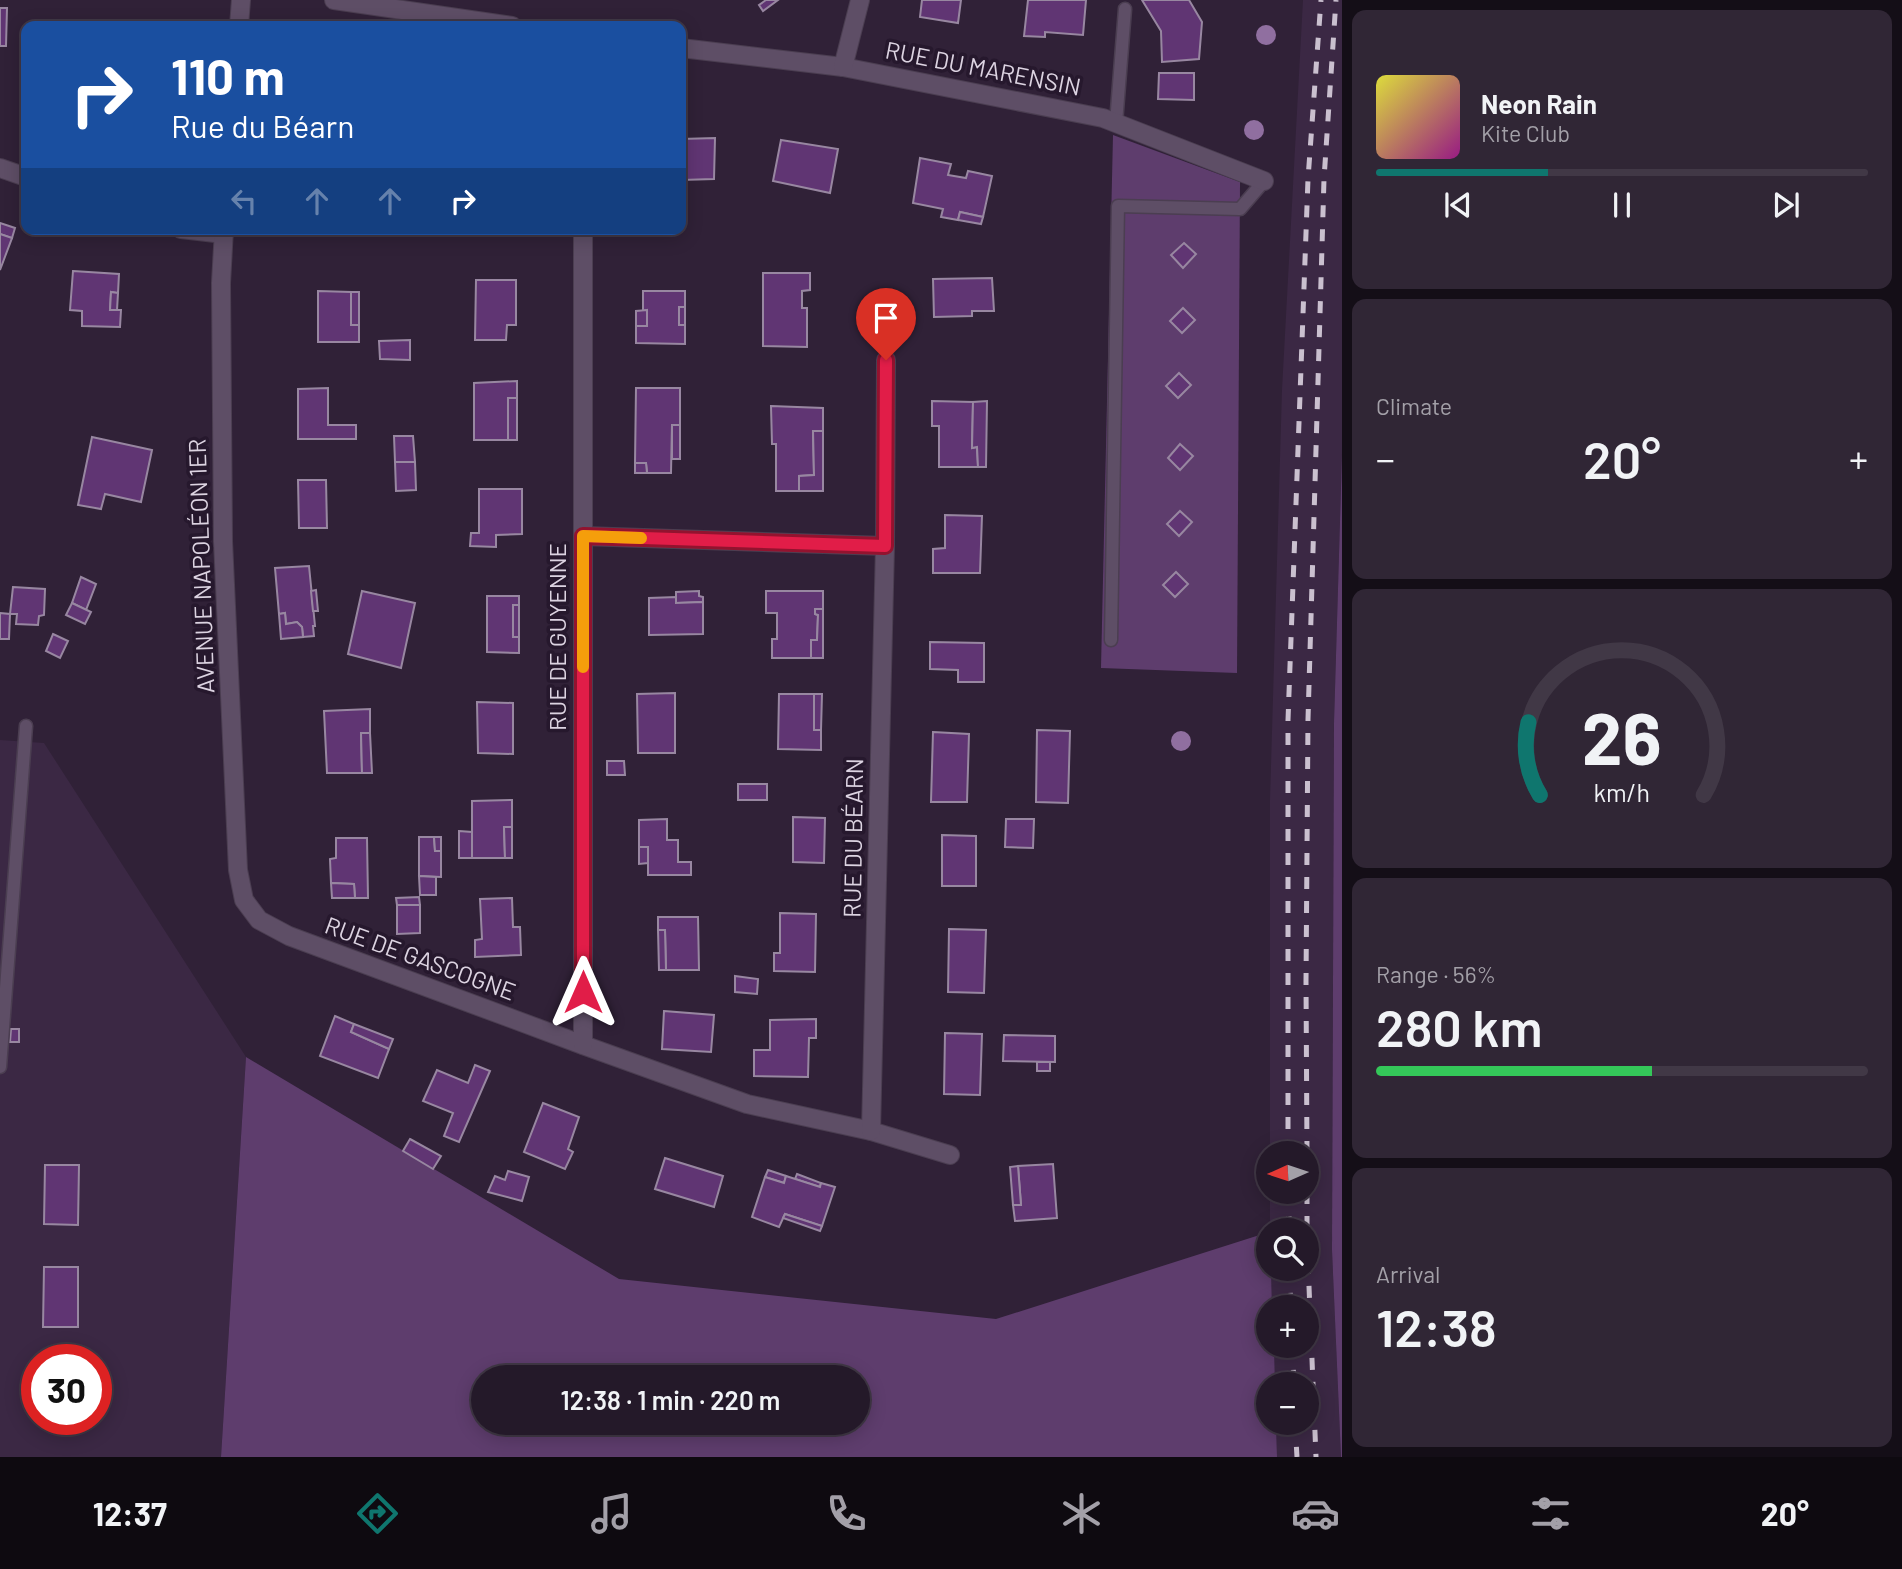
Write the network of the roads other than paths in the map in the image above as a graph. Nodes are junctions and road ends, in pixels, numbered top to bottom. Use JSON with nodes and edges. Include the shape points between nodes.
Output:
{"nodes":[{"id":1,"x":241,"y":0,"type":"edge"},
{"id":2,"x":334,"y":0,"type":"edge"},
{"id":3,"x":860,"y":0,"type":"edge"},
{"id":4,"x":1125,"y":9,"type":"dead end"},
{"id":5,"x":239,"y":21,"type":"edge"},
{"id":6,"x":478,"y":21,"type":"edge"},
{"id":7,"x":686,"y":49,"type":"edge"},
{"id":8,"x":843,"y":67,"type":"junction"},
{"id":9,"x":1116,"y":123,"type":"junction"},
{"id":10,"x":0,"y":169,"type":"edge"},
{"id":11,"x":21,"y":175,"type":"edge"},
{"id":12,"x":1264,"y":181,"type":"joint"},
{"id":13,"x":224,"y":235,"type":"edge"},
{"id":14,"x":583,"y":235,"type":"edge"},
{"id":15,"x":886,"y":360,"type":"dead end"},
{"id":16,"x":583,"y":536,"type":"junction"},
{"id":17,"x":885,"y":546,"type":"junction"},
{"id":18,"x":1111,"y":640,"type":"dead end"},
{"id":19,"x":26,"y":726,"type":"dead end"},
{"id":20,"x":0,"y":893,"type":"edge"},
{"id":21,"x":244,"y":900,"type":"joint"},
{"id":22,"x":12,"y":903,"type":"junction"},
{"id":23,"x":583,"y":1045,"type":"junction"},
{"id":24,"x":0,"y":1055,"type":"edge"},
{"id":25,"x":0,"y":1067,"type":"edge"},
{"id":26,"x":871,"y":1131,"type":"junction"},
{"id":27,"x":950,"y":1155,"type":"dead end"}],
"edges":[{"from":1,"to":5,"type":"street"},
{"from":2,"to":6,"type":"street"},
{"from":3,"to":8,"type":"street"},
{"from":4,"to":9,"type":"lane"},
{"from":7,"to":8,"type":"street","name":"RUE DU MARENSIN"},
{"from":8,"to":9,"type":"street","name":"RUE DU MARENSIN"},
{"from":9,"to":12,"type":"street","name":"RUE DU MARENSIN"},
{"from":10,"to":11,"type":"street"},
{"from":12,"to":18,"type":"lane","via":[[1240,209],[1118,206]]},
{"from":13,"to":21,"type":"street","name":"AVENUE NAPOLÉON 1ER","via":[[223,541]]},
{"from":14,"to":16,"type":"street","name":"RUE DE GUYENNE"},
{"from":15,"to":17,"type":"street","name":"RUE DU BÉARN"},
{"from":16,"to":17,"type":"street"},
{"from":16,"to":23,"type":"street","name":"RUE DE GUYENNE"},
{"from":17,"to":26,"type":"street","name":"RUE DU BÉARN"},
{"from":19,"to":22,"type":"lane"},
{"from":20,"to":22,"type":"lane"},
{"from":21,"to":23,"type":"street","name":"RUE DE GASCOGNE","via":[[259,920],[289,936]]},
{"from":22,"to":24,"type":"lane"},
{"from":23,"to":26,"type":"street","name":"RUE DE GASCOGNE","via":[[747,1104]]},
{"from":24,"to":25,"type":"lane"},
{"from":26,"to":27,"type":"street","name":"RUE DE GASCOGNE"}]}
